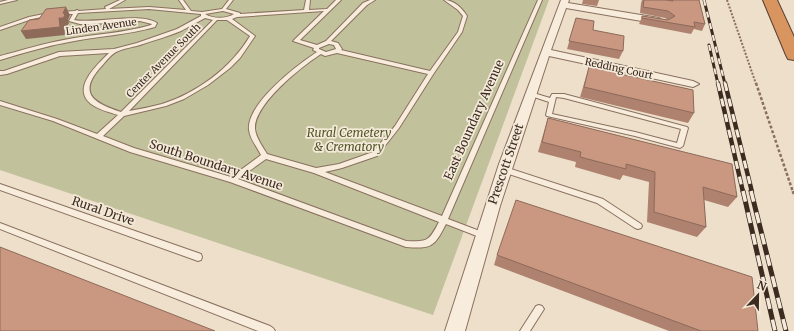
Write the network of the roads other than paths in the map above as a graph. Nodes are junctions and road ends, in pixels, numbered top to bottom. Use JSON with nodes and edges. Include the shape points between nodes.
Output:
{"nodes":[{"id":1,"x":15,"y":0,"type":"edge"},
{"id":2,"x":113,"y":0,"type":"edge"},
{"id":3,"x":123,"y":0,"type":"edge"},
{"id":4,"x":181,"y":0,"type":"edge"},
{"id":5,"x":231,"y":0,"type":"edge"},
{"id":6,"x":308,"y":0,"type":"edge"},
{"id":7,"x":339,"y":0,"type":"edge"},
{"id":8,"x":373,"y":0,"type":"edge"},
{"id":9,"x":446,"y":0,"type":"edge"},
{"id":10,"x":770,"y":0,"type":"edge"},
{"id":11,"x":538,"y":1,"type":"edge"},
{"id":12,"x":564,"y":2,"type":"edge"},
{"id":13,"x":0,"y":3,"type":"edge"},
{"id":14,"x":105,"y":9,"type":"junction"},
{"id":15,"x":223,"y":10,"type":"junction"},
{"id":16,"x":326,"y":10,"type":"junction"},
{"id":17,"x":77,"y":11,"type":"junction"},
{"id":18,"x":189,"y":11,"type":"junction"},
{"id":19,"x":306,"y":11,"type":"junction"},
{"id":20,"x":203,"y":15,"type":"junction"},
{"id":21,"x":237,"y":16,"type":"junction"},
{"id":22,"x":216,"y":19,"type":"junction"},
{"id":23,"x":228,"y":19,"type":"junction"},
{"id":24,"x":666,"y":22,"type":"edge"},
{"id":25,"x":0,"y":29,"type":"edge"},
{"id":26,"x":328,"y":42,"type":"junction"},
{"id":27,"x":318,"y":50,"type":"junction"},
{"id":28,"x":114,"y":51,"type":"junction"},
{"id":29,"x":337,"y":51,"type":"junction"},
{"id":30,"x":546,"y":52,"type":"junction"},
{"id":31,"x":794,"y":55,"type":"edge"},
{"id":32,"x":0,"y":58,"type":"edge"},
{"id":33,"x":0,"y":73,"type":"edge"},
{"id":34,"x":431,"y":73,"type":"junction"},
{"id":35,"x":693,"y":84,"type":"dead end"},
{"id":36,"x":530,"y":94,"type":"junction"},
{"id":37,"x":552,"y":101,"type":"junction"},
{"id":38,"x":0,"y":103,"type":"edge"},
{"id":39,"x":122,"y":114,"type":"junction"},
{"id":40,"x":100,"y":136,"type":"junction"},
{"id":41,"x":265,"y":156,"type":"junction"},
{"id":42,"x":504,"y":170,"type":"junction"},
{"id":43,"x":316,"y":171,"type":"junction"},
{"id":44,"x":232,"y":180,"type":"junction"},
{"id":45,"x":0,"y":187,"type":"edge"},
{"id":46,"x":444,"y":220,"type":"junction"},
{"id":47,"x":0,"y":226,"type":"edge"},
{"id":48,"x":638,"y":226,"type":"dead end"},
{"id":49,"x":482,"y":235,"type":"junction"},
{"id":50,"x":425,"y":245,"type":"joint"},
{"id":51,"x":198,"y":257,"type":"dead end"},
{"id":52,"x":539,"y":309,"type":"dead end"},
{"id":53,"x":270,"y":331,"type":"edge"},
{"id":54,"x":454,"y":331,"type":"edge"},
{"id":55,"x":525,"y":331,"type":"edge"}],
"edges":[{"from":1,"to":13,"type":"lane"},
{"from":2,"to":14,"type":"lane"},
{"from":3,"to":14,"type":"lane"},
{"from":4,"to":18,"type":"lane"},
{"from":5,"to":15,"type":"lane"},
{"from":6,"to":19,"type":"lane"},
{"from":7,"to":16,"type":"lane"},
{"from":8,"to":26,"type":"lane","via":[[365,4]]},
{"from":9,"to":34,"type":"lane","via":[[460,9],[465,16],[464,22],[460,32]]},
{"from":10,"to":31,"type":"highway"},
{"from":11,"to":46,"type":"lane","name":"East Boundary Avenue"},
{"from":12,"to":24,"type":"street"},
{"from":12,"to":30,"type":"street","name":"Prescott Street"},
{"from":14,"to":17,"type":"lane"},
{"from":14,"to":18,"type":"lane","via":[[162,8]]},
{"from":15,"to":20,"type":"lane"},
{"from":15,"to":21,"type":"lane","via":[[234,12]]},
{"from":16,"to":19,"type":"lane"},
{"from":16,"to":27,"type":"lane","via":[[296,41]]},
{"from":17,"to":25,"type":"lane","via":[[31,18]]},
{"from":17,"to":32,"type":"lane","name":"Linden Avenue","via":[[71,21],[84,23],[152,20],[155,23],[139,30],[69,40]]},
{"from":18,"to":20,"type":"lane"},
{"from":19,"to":21,"type":"lane"},
{"from":20,"to":22,"type":"lane"},
{"from":20,"to":28,"type":"lane","via":[[173,32]]},
{"from":21,"to":23,"type":"lane"},
{"from":22,"to":23,"type":"lane"},
{"from":22,"to":39,"type":"lane","name":"Center Avenue South"},
{"from":23,"to":39,"type":"lane","via":[[253,36],[233,61],[189,94],[170,103]]},
{"from":26,"to":27,"type":"lane"},
{"from":26,"to":29,"type":"lane","via":[[338,46]]},
{"from":27,"to":29,"type":"lane","via":[[325,54]]},
{"from":27,"to":41,"type":"lane","via":[[261,104],[254,115],[252,128]]},
{"from":28,"to":33,"type":"lane","via":[[66,52]]},
{"from":28,"to":39,"type":"lane","via":[[90,76],[86,94],[91,102],[100,108]]},
{"from":29,"to":34,"type":"lane"},
{"from":30,"to":35,"type":"street","name":"Redding Court"},
{"from":30,"to":36,"type":"street","name":"Prescott Street"},
{"from":34,"to":43,"type":"lane","via":[[397,127],[375,154],[348,164]]},
{"from":36,"to":37,"type":"lane"},
{"from":36,"to":42,"type":"street","name":"Prescott Street"},
{"from":37,"to":37,"type":"lane","via":[[550,114],[680,146],[685,128],[564,96],[554,95]]},
{"from":38,"to":40,"type":"lane","name":"South Boundary Avenue"},
{"from":39,"to":40,"type":"lane","name":"Center Avenue South"},
{"from":40,"to":44,"type":"lane","name":"South Boundary Avenue","via":[[132,150]]},
{"from":41,"to":43,"type":"lane"},
{"from":41,"to":44,"type":"lane"},
{"from":42,"to":48,"type":"lane","via":[[600,201]]},
{"from":42,"to":49,"type":"street","name":"Prescott Street"},
{"from":43,"to":46,"type":"lane"},
{"from":44,"to":50,"type":"lane","name":"South Boundary Avenue","via":[[406,244]]},
{"from":45,"to":51,"type":"lane","name":"Rural Drive"},
{"from":46,"to":49,"type":"lane"},
{"from":46,"to":50,"type":"lane","name":"East Boundary Avenue","via":[[430,242]]},
{"from":47,"to":53,"type":"lane"},
{"from":49,"to":54,"type":"street","name":"Prescott Street"},
{"from":52,"to":55,"type":"lane"}]}
